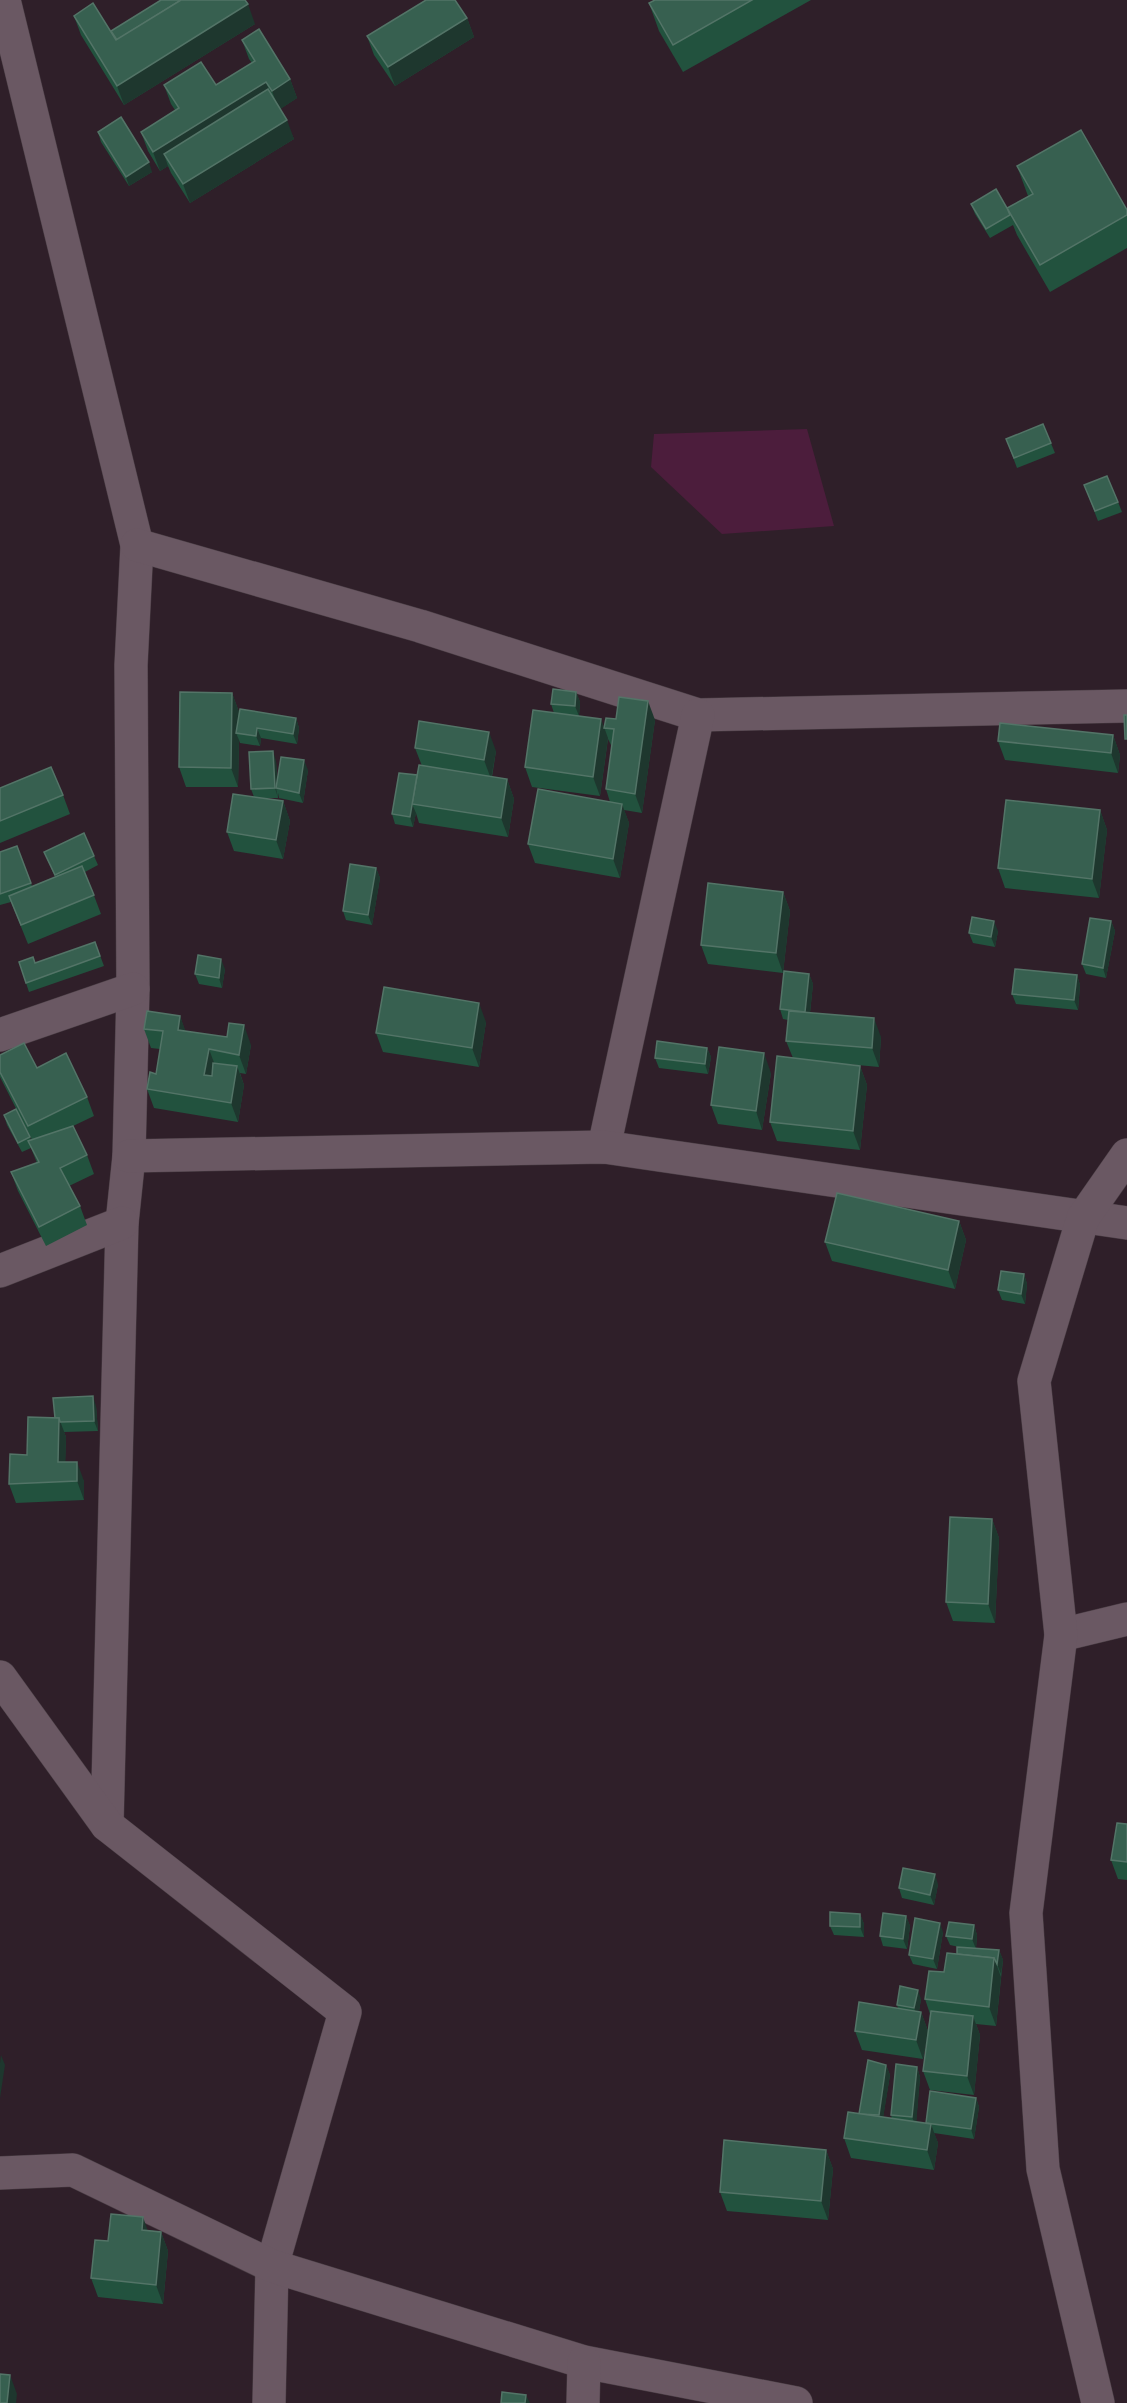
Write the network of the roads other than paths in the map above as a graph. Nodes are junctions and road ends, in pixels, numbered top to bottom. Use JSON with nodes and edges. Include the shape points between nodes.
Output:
{"nodes":[{"id":1,"x":4,"y":0,"type":"edge"},
{"id":2,"x":137,"y":545,"type":"junction"},
{"id":3,"x":1127,"y":706,"type":"edge"},
{"id":4,"x":698,"y":715,"type":"junction"},
{"id":5,"x":133,"y":989,"type":"junction"},
{"id":6,"x":0,"y":1035,"type":"edge"},
{"id":7,"x":603,"y":1147,"type":"junction"},
{"id":8,"x":129,"y":1155,"type":"junction"},
{"id":9,"x":1127,"y":1155,"type":"edge"},
{"id":10,"x":1083,"y":1218,"type":"junction"},
{"id":11,"x":122,"y":1223,"type":"junction"},
{"id":12,"x":1127,"y":1223,"type":"edge"},
{"id":13,"x":0,"y":1271,"type":"edge"},
{"id":14,"x":1127,"y":1619,"type":"edge"},
{"id":15,"x":1061,"y":1635,"type":"junction"},
{"id":16,"x":0,"y":1677,"type":"edge"},
{"id":17,"x":107,"y":1825,"type":"junction"},
{"id":18,"x":0,"y":2173,"type":"edge"},
{"id":19,"x":272,"y":2266,"type":"junction"},
{"id":20,"x":584,"y":2362,"type":"junction"},
{"id":21,"x":269,"y":2403,"type":"edge"},
{"id":22,"x":583,"y":2403,"type":"edge"},
{"id":23,"x":796,"y":2403,"type":"edge"},
{"id":24,"x":1098,"y":2403,"type":"edge"}],
"edges":[{"from":1,"to":2,"type":"street"},
{"from":2,"to":4,"type":"street","via":[[420,626]]},
{"from":2,"to":5,"type":"street","via":[[131,665]]},
{"from":3,"to":4,"type":"street"},
{"from":4,"to":7,"type":"street"},
{"from":5,"to":6,"type":"street"},
{"from":5,"to":8,"type":"street"},
{"from":7,"to":8,"type":"street"},
{"from":7,"to":10,"type":"street"},
{"from":8,"to":11,"type":"street"},
{"from":9,"to":10,"type":"street"},
{"from":10,"to":12,"type":"street"},
{"from":10,"to":15,"type":"street","via":[[1034,1381]]},
{"from":11,"to":13,"type":"street"},
{"from":11,"to":17,"type":"street"},
{"from":14,"to":15,"type":"street"},
{"from":15,"to":24,"type":"street","via":[[1026,1913],[1043,2169]]},
{"from":16,"to":17,"type":"street"},
{"from":17,"to":19,"type":"street","via":[[345,2012]]},
{"from":18,"to":19,"type":"street","via":[[73,2170]]},
{"from":19,"to":20,"type":"street"},
{"from":19,"to":21,"type":"street"},
{"from":20,"to":22,"type":"street"},
{"from":20,"to":23,"type":"street"}]}
